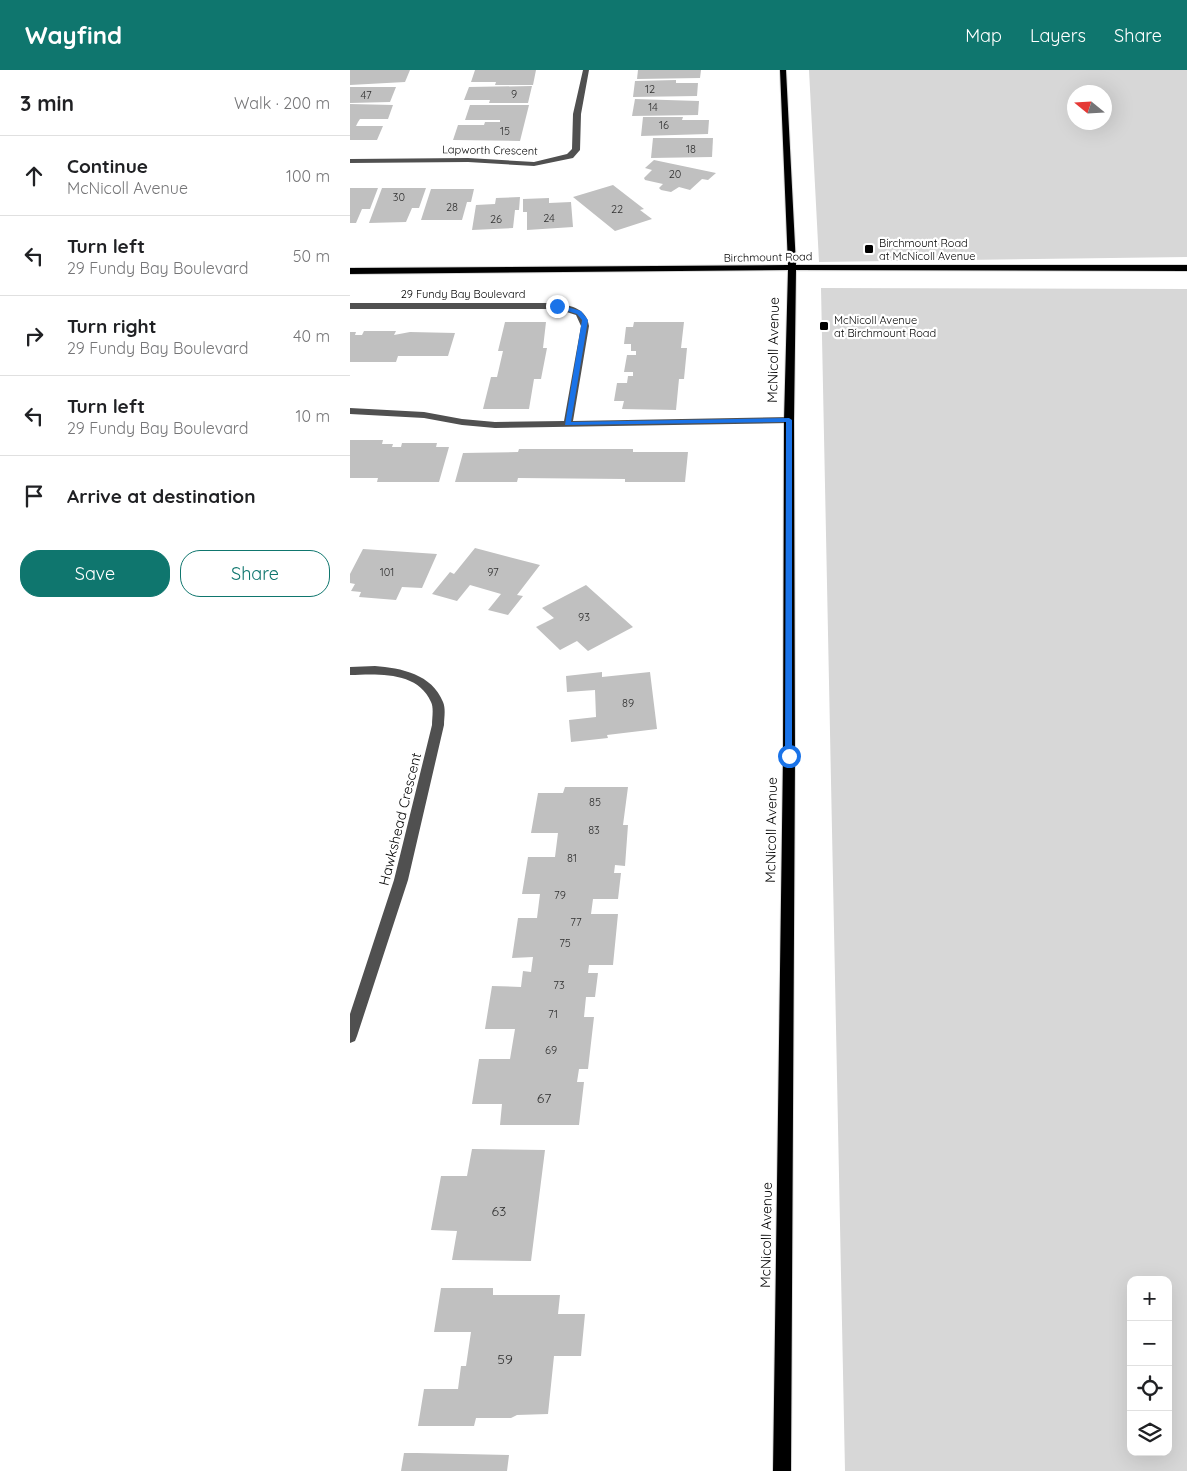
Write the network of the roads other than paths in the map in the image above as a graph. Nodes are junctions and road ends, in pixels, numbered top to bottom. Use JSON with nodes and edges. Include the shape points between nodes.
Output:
{"nodes":[{"id":1,"x":586,"y":70,"type":"edge"},
{"id":2,"x":783,"y":70,"type":"edge"},
{"id":3,"x":350,"y":161,"type":"edge"},
{"id":4,"x":792,"y":268,"type":"junction"},
{"id":5,"x":1187,"y":268,"type":"edge"},
{"id":6,"x":350,"y":271,"type":"edge"},
{"id":7,"x":350,"y":306,"type":"edge"},
{"id":8,"x":350,"y":411,"type":"edge"},
{"id":9,"x":789,"y":420,"type":"junction"},
{"id":10,"x":568,"y":424,"type":"junction"},
{"id":11,"x":350,"y":671,"type":"edge"},
{"id":12,"x":350,"y":1036,"type":"edge"},
{"id":13,"x":782,"y":1471,"type":"edge"}],
"edges":[{"from":1,"to":3,"type":"street","name":"Lapworth Crescent","via":[[577,114],[576,150],[570,156],[534,164],[468,160]]},
{"from":2,"to":4,"type":"main road","name":"McNicoll Avenue"},
{"from":4,"to":5,"type":"main road","name":"Birchmount Road"},
{"from":4,"to":6,"type":"main road","name":"Birchmount Road"},
{"from":4,"to":9,"type":"main road","name":"McNicoll Avenue"},
{"from":7,"to":10,"type":"street","name":"29 Fundy Bay Boulevard","via":[[557,306],[579,312],[585,326]]},
{"from":8,"to":10,"type":"street","via":[[424,415],[495,425]]},
{"from":9,"to":10,"type":"street"},
{"from":9,"to":13,"type":"main road","name":"McNicoll Avenue"},
{"from":11,"to":12,"type":"street","name":"Hawkshead Crescent","via":[[398,672],[422,682],[437,702],[438,725],[401,880]]}]}
